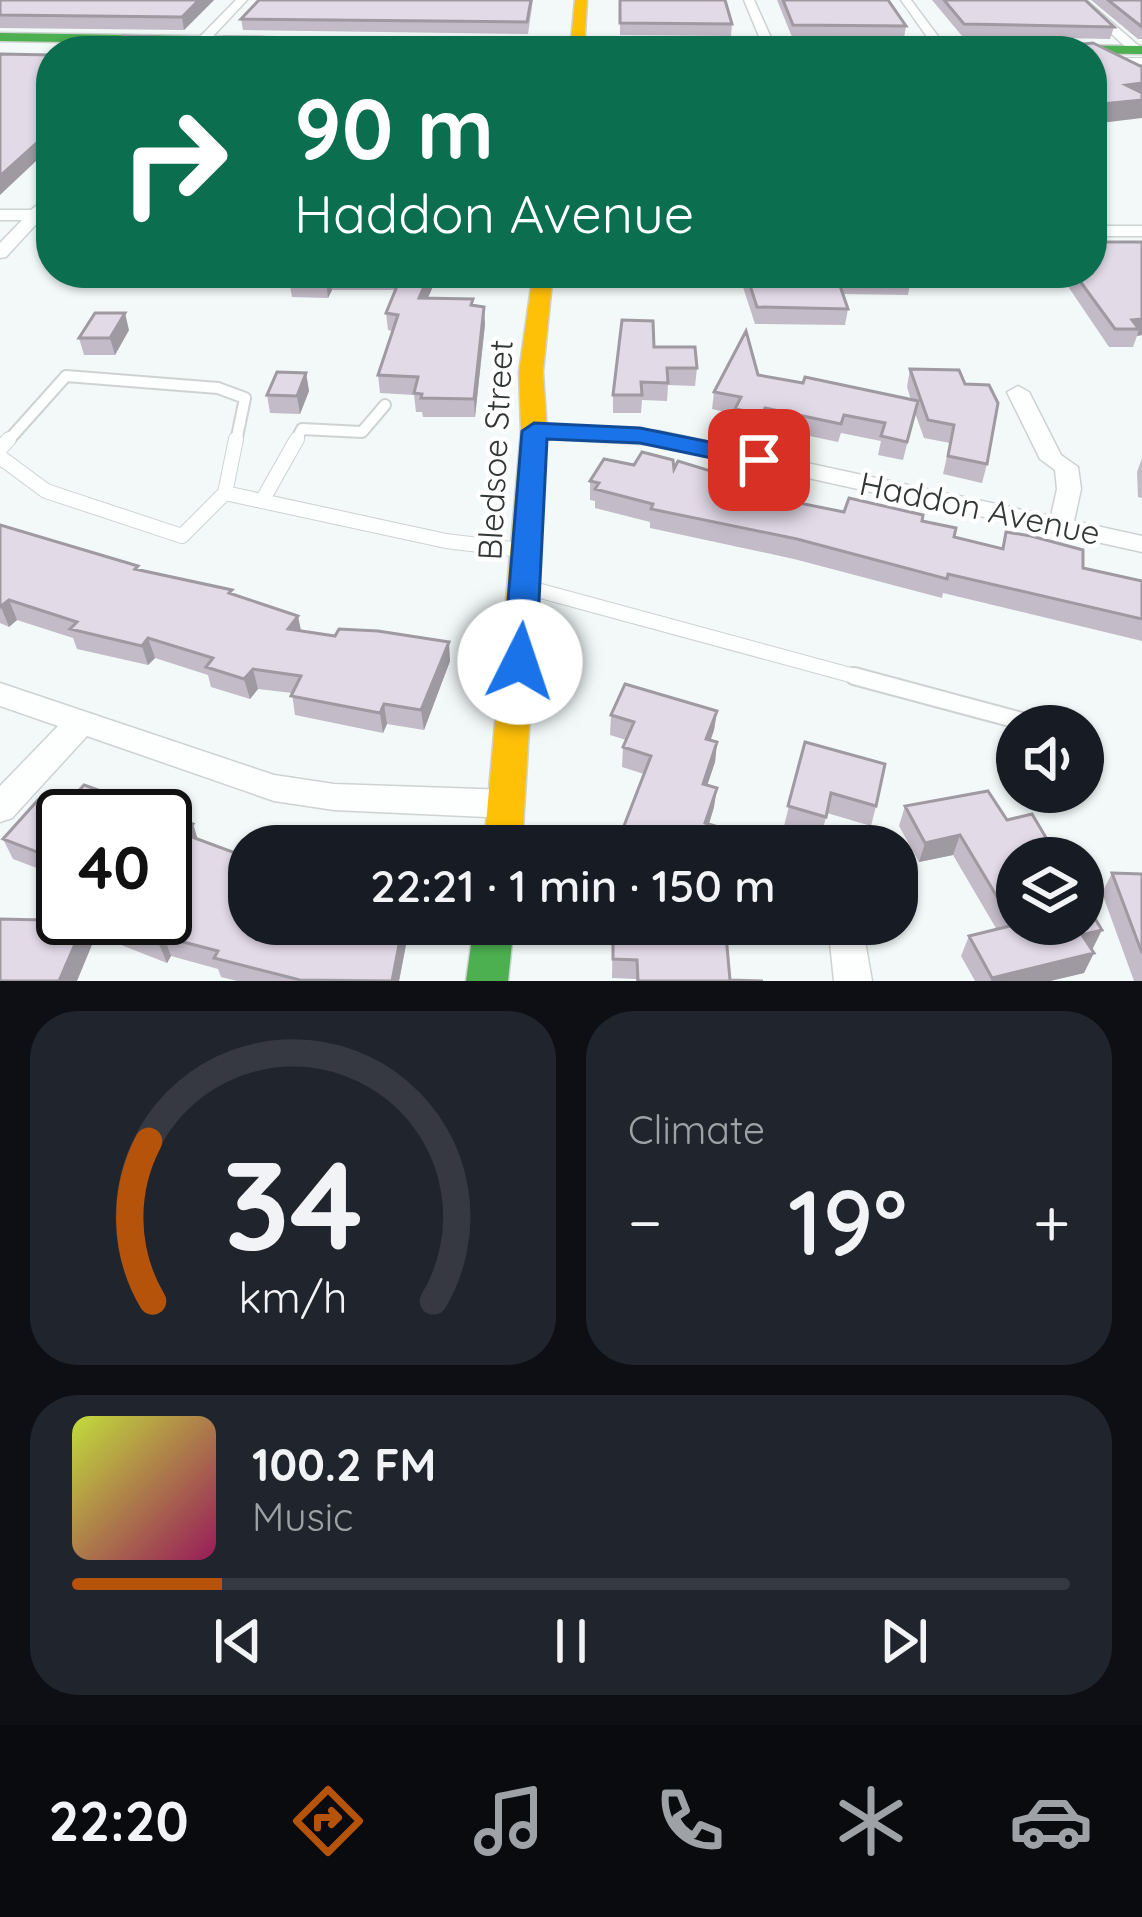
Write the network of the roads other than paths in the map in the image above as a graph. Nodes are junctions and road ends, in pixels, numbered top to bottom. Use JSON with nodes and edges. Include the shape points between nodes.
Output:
{"nodes":[{"id":1,"x":242,"y":0,"type":"edge"},
{"id":2,"x":581,"y":0,"type":"edge"},
{"id":3,"x":749,"y":0,"type":"edge"},
{"id":4,"x":906,"y":0,"type":"edge"},
{"id":5,"x":1080,"y":0,"type":"edge"},
{"id":6,"x":207,"y":36,"type":"edge"},
{"id":7,"x":578,"y":36,"type":"edge"},
{"id":8,"x":764,"y":36,"type":"edge"},
{"id":9,"x":932,"y":36,"type":"edge"},
{"id":10,"x":0,"y":37,"type":"edge"},
{"id":11,"x":36,"y":38,"type":"edge"},
{"id":12,"x":1107,"y":51,"type":"edge"},
{"id":13,"x":1137,"y":58,"type":"edge"},
{"id":14,"x":0,"y":214,"type":"edge"},
{"id":15,"x":36,"y":215,"type":"edge"},
{"id":16,"x":36,"y":221,"type":"edge"},
{"id":17,"x":1107,"y":230,"type":"edge"},
{"id":18,"x":1142,"y":231,"type":"edge"},
{"id":19,"x":0,"y":253,"type":"edge"},
{"id":20,"x":541,"y":288,"type":"edge"},
{"id":21,"x":1018,"y":392,"type":"dead end"},
{"id":22,"x":385,"y":405,"type":"dead end"},
{"id":23,"x":534,"y":431,"type":"junction"},
{"id":24,"x":0,"y":453,"type":"edge"},
{"id":25,"x":225,"y":493,"type":"junction"},
{"id":26,"x":262,"y":501,"type":"junction"},
{"id":27,"x":1061,"y":526,"type":"junction"},
{"id":28,"x":1142,"y":544,"type":"edge"},
{"id":29,"x":527,"y":551,"type":"junction"},
{"id":30,"x":525,"y":587,"type":"junction"},
{"id":31,"x":0,"y":694,"type":"edge"},
{"id":32,"x":996,"y":714,"type":"edge"},
{"id":33,"x":80,"y":723,"type":"junction"},
{"id":34,"x":508,"y":804,"type":"junction"},
{"id":35,"x":0,"y":808,"type":"edge"},
{"id":36,"x":506,"y":825,"type":"edge"},
{"id":37,"x":492,"y":945,"type":"edge"},
{"id":38,"x":847,"y":945,"type":"edge"},
{"id":39,"x":488,"y":981,"type":"edge"},
{"id":40,"x":853,"y":981,"type":"edge"}],
"edges":[{"from":1,"to":6,"type":"street"},
{"from":2,"to":7,"type":"street"},
{"from":3,"to":8,"type":"street"},
{"from":4,"to":9,"type":"street"},
{"from":5,"to":13,"type":"street"},
{"from":10,"to":11,"type":"street"},
{"from":12,"to":13,"type":"street"},
{"from":14,"to":15,"type":"street"},
{"from":16,"to":19,"type":"street"},
{"from":17,"to":18,"type":"street"},
{"from":20,"to":23,"type":"street","name":"Bledsoe Street"},
{"from":21,"to":27,"type":"street","via":[[1052,459],[1066,467]]},
{"from":22,"to":26,"type":"lane","via":[[362,432],[302,429]]},
{"from":23,"to":27,"type":"street","name":"Haddon Avenue","via":[[659,438]]},
{"from":23,"to":29,"type":"street","name":"Bledsoe Street"},
{"from":24,"to":25,"type":"lane","via":[[46,490],[182,536]]},
{"from":24,"to":25,"type":"lane","via":[[65,376],[218,388],[245,398]]},
{"from":25,"to":26,"type":"lane"},
{"from":26,"to":29,"type":"lane"},
{"from":27,"to":28,"type":"street","name":"Haddon Avenue"},
{"from":29,"to":30,"type":"street","name":"Bledsoe Street"},
{"from":30,"to":32,"type":"lane"},
{"from":30,"to":34,"type":"street","name":"Bledsoe Street"},
{"from":31,"to":33,"type":"street"},
{"from":33,"to":34,"type":"street","via":[[274,788]]},
{"from":33,"to":35,"type":"street"},
{"from":34,"to":36,"type":"street","name":"Bledsoe Street"},
{"from":37,"to":39,"type":"street"},
{"from":38,"to":40,"type":"street"}]}
